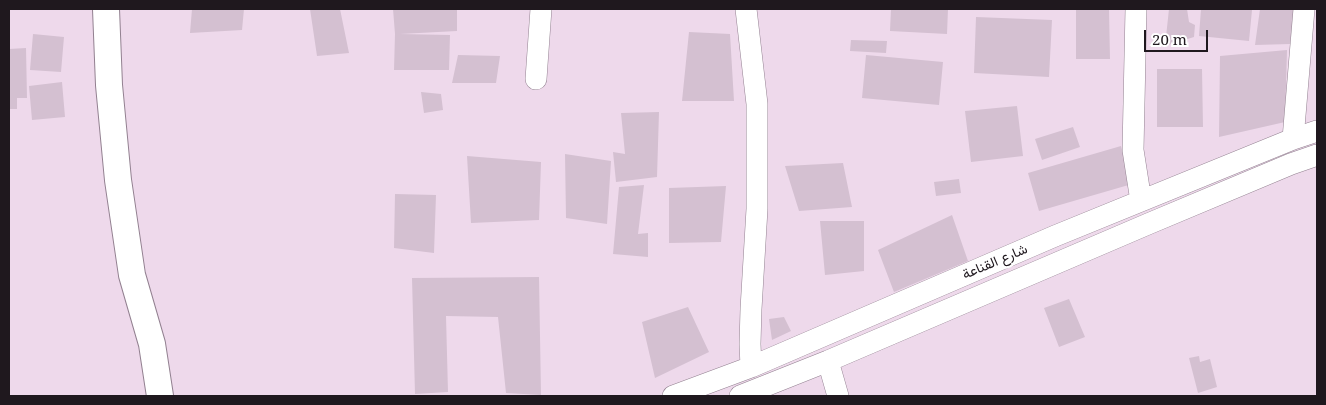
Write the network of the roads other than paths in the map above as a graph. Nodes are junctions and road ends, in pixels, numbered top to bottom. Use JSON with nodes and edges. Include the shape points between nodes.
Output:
{"nodes":[{"id":1,"x":106,"y":9,"type":"edge"},
{"id":2,"x":541,"y":9,"type":"edge"},
{"id":3,"x":746,"y":9,"type":"edge"},
{"id":4,"x":1136,"y":9,"type":"edge"},
{"id":5,"x":1304,"y":9,"type":"edge"},
{"id":6,"x":536,"y":78,"type":"dead end"},
{"id":7,"x":1317,"y":131,"type":"edge"},
{"id":8,"x":1293,"y":139,"type":"junction"},
{"id":9,"x":1317,"y":155,"type":"edge"},
{"id":10,"x":1141,"y":201,"type":"junction"},
{"id":11,"x":828,"y":362,"type":"junction"},
{"id":12,"x":751,"y":367,"type":"junction"},
{"id":13,"x":160,"y":396,"type":"edge"},
{"id":14,"x":673,"y":396,"type":"edge"},
{"id":15,"x":740,"y":396,"type":"edge"},
{"id":16,"x":838,"y":396,"type":"edge"}],
"edges":[{"from":1,"to":13,"type":"main road","via":[[118,180],[132,275],[152,344]]},
{"from":2,"to":6,"type":"street"},
{"from":3,"to":12,"type":"street","via":[[757,104]]},
{"from":4,"to":10,"type":"street","via":[[1133,150]]},
{"from":5,"to":8,"type":"street"},
{"from":7,"to":8,"type":"street","name":"شارع القناعة"},
{"from":8,"to":10,"type":"street","name":"شارع القناعة"},
{"from":9,"to":11,"type":"street","name":"شارع القناعة"},
{"from":10,"to":12,"type":"street","name":"شارع القناعة"},
{"from":11,"to":15,"type":"street","name":"شارع القناعة"},
{"from":11,"to":16,"type":"street"},
{"from":12,"to":14,"type":"street","name":"شارع القناعة"}]}
